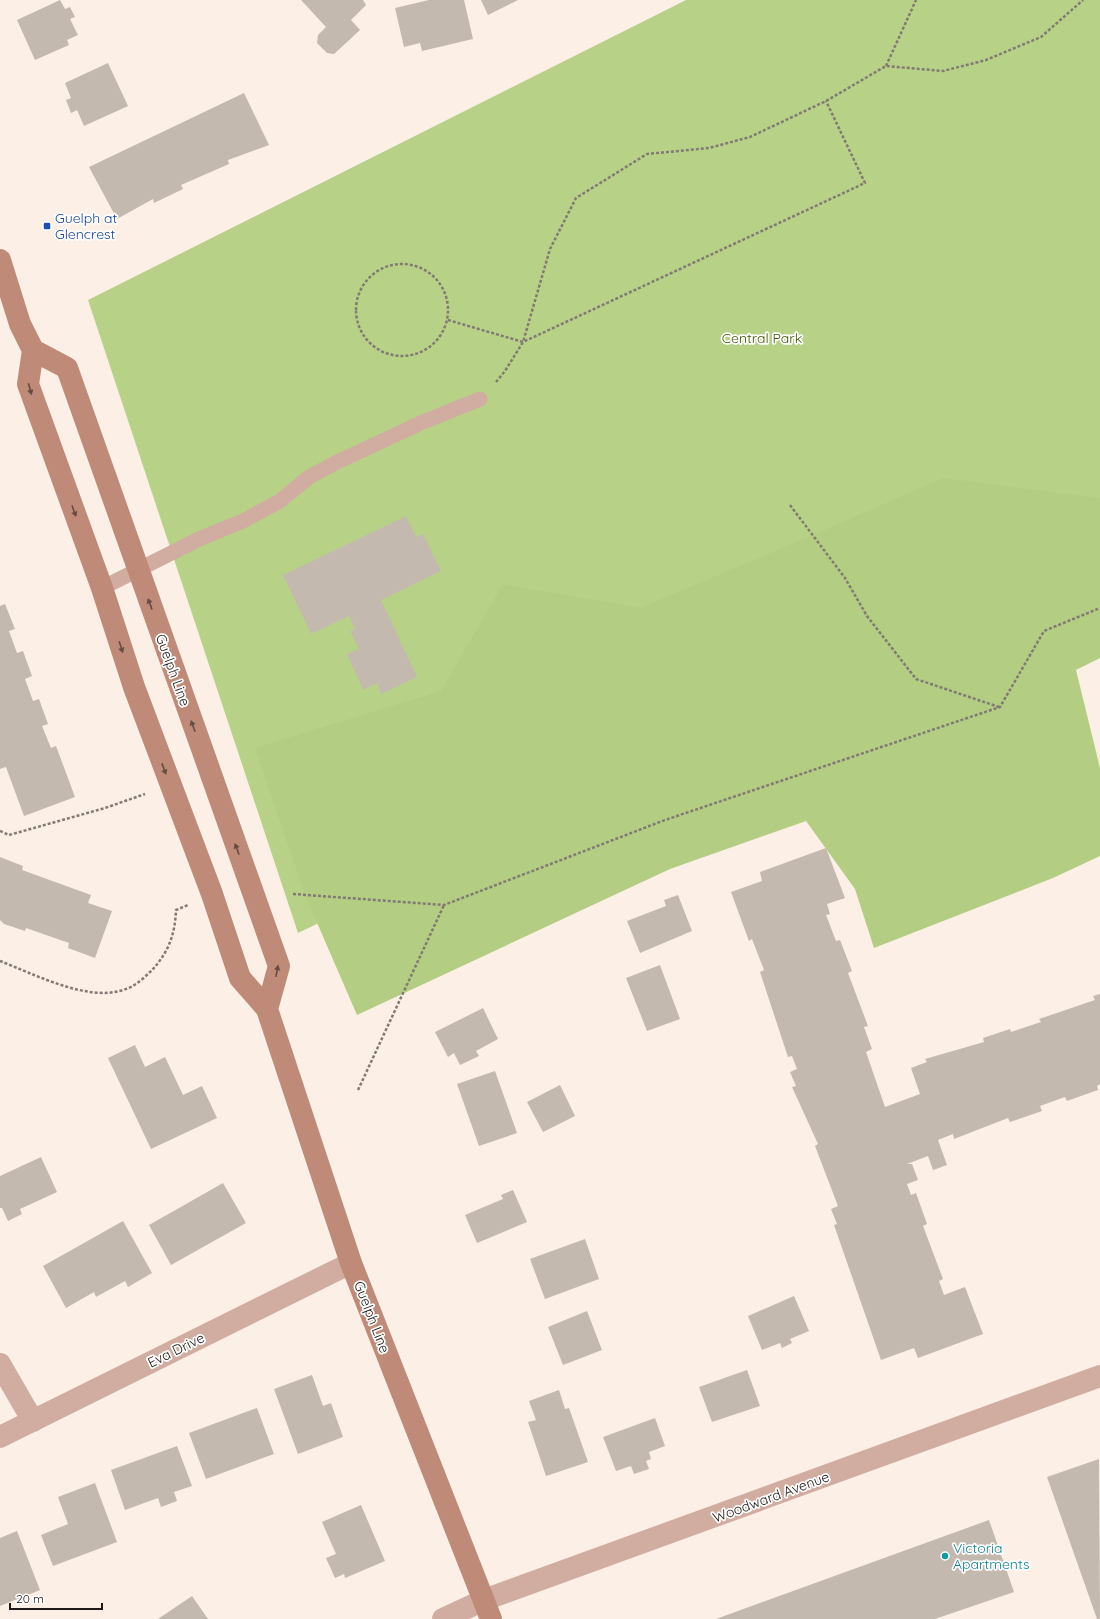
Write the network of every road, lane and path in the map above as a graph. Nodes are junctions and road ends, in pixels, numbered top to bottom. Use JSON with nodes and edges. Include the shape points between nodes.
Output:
{"nodes":[{"id":1,"x":916,"y":0,"type":"edge"},
{"id":2,"x":1083,"y":0,"type":"edge"},
{"id":3,"x":886,"y":66,"type":"junction"},
{"id":4,"x":826,"y":101,"type":"junction"},
{"id":5,"x":0,"y":260,"type":"edge"},
{"id":6,"x":448,"y":320,"type":"junction"},
{"id":7,"x":523,"y":342,"type":"junction"},
{"id":8,"x":33,"y":350,"type":"junction"},
{"id":9,"x":480,"y":399,"type":"joint"},
{"id":10,"x":790,"y":505,"type":"dead end"},
{"id":11,"x":138,"y":570,"type":"junction"},
{"id":12,"x":102,"y":588,"type":"junction"},
{"id":13,"x":1100,"y":608,"type":"edge"},
{"id":14,"x":1000,"y":707,"type":"junction"},
{"id":15,"x":170,"y":785,"type":"junction"},
{"id":16,"x":0,"y":831,"type":"edge"},
{"id":17,"x":212,"y":894,"type":"junction"},
{"id":18,"x":293,"y":894,"type":"dead end"},
{"id":19,"x":444,"y":905,"type":"junction"},
{"id":20,"x":0,"y":961,"type":"edge"},
{"id":21,"x":267,"y":1009,"type":"junction"},
{"id":22,"x":358,"y":1090,"type":"dead end"},
{"id":23,"x":351,"y":1264,"type":"junction"},
{"id":24,"x":0,"y":1364,"type":"edge"},
{"id":25,"x":1100,"y":1376,"type":"edge"},
{"id":26,"x":33,"y":1421,"type":"junction"},
{"id":27,"x":0,"y":1437,"type":"edge"},
{"id":28,"x":488,"y":1610,"type":"edge"},
{"id":29,"x":443,"y":1619,"type":"edge"}],
"edges":[{"from":1,"to":3,"type":"path"},
{"from":2,"to":3,"type":"path","via":[[1041,37],[986,60],[943,71]]},
{"from":3,"to":4,"type":"path"},
{"from":4,"to":7,"type":"path","via":[[750,137],[709,148],[647,154],[576,198],[550,249]]},
{"from":4,"to":7,"type":"path","via":[[865,183]]},
{"from":5,"to":8,"type":"main road","via":[[20,324]]},
{"from":6,"to":6,"type":"path","via":[[448,302],[440,283],[427,271],[416,266],[399,264],[386,267],[368,279],[358,296],[357,318],[365,337],[381,351],[398,356],[420,352],[433,345],[444,331]]},
{"from":6,"to":7,"type":"path"},
{"from":7,"to":9,"type":"path","via":[[505,372]]},
{"from":8,"to":11,"type":"main road","name":"Guelph Line","via":[[67,368]]},
{"from":8,"to":12,"type":"main road","name":"Guelph Line","one_way":true,"via":[[28,384]]},
{"from":9,"to":11,"type":"lane","via":[[423,422],[335,464],[309,477],[274,505]]},
{"from":10,"to":14,"type":"path","via":[[845,578],[867,616],[916,679]]},
{"from":11,"to":12,"type":"lane"},
{"from":21,"to":11,"type":"main road","name":"Guelph Line","one_way":true,"via":[[279,966]]},
{"from":12,"to":15,"type":"main road","name":"Guelph Line","one_way":true,"via":[[134,687]]},
{"from":13,"to":14,"type":"path","via":[[1044,631]]},
{"from":14,"to":19,"type":"path","via":[[665,820]]},
{"from":15,"to":16,"type":"path","via":[[105,808],[9,835]]},
{"from":15,"to":17,"type":"main road","name":"Guelph Line"},
{"from":17,"to":20,"type":"path","via":[[176,910],[171,941],[160,961],[143,979],[124,990],[97,993],[73,988]]},
{"from":17,"to":21,"type":"main road","name":"Guelph Line","via":[[240,978]]},
{"from":18,"to":19,"type":"path"},
{"from":19,"to":22,"type":"path"},
{"from":21,"to":23,"type":"main road","name":"Guelph Line"},
{"from":23,"to":26,"type":"street","name":"Eva Drive"},
{"from":23,"to":28,"type":"main road","name":"Guelph Line"},
{"from":24,"to":26,"type":"street"},
{"from":25,"to":28,"type":"street","name":"Woodward Avenue"},
{"from":26,"to":27,"type":"street","name":"Eva Drive"},
{"from":28,"to":29,"type":"street","name":"Woodward Avenue"}]}
